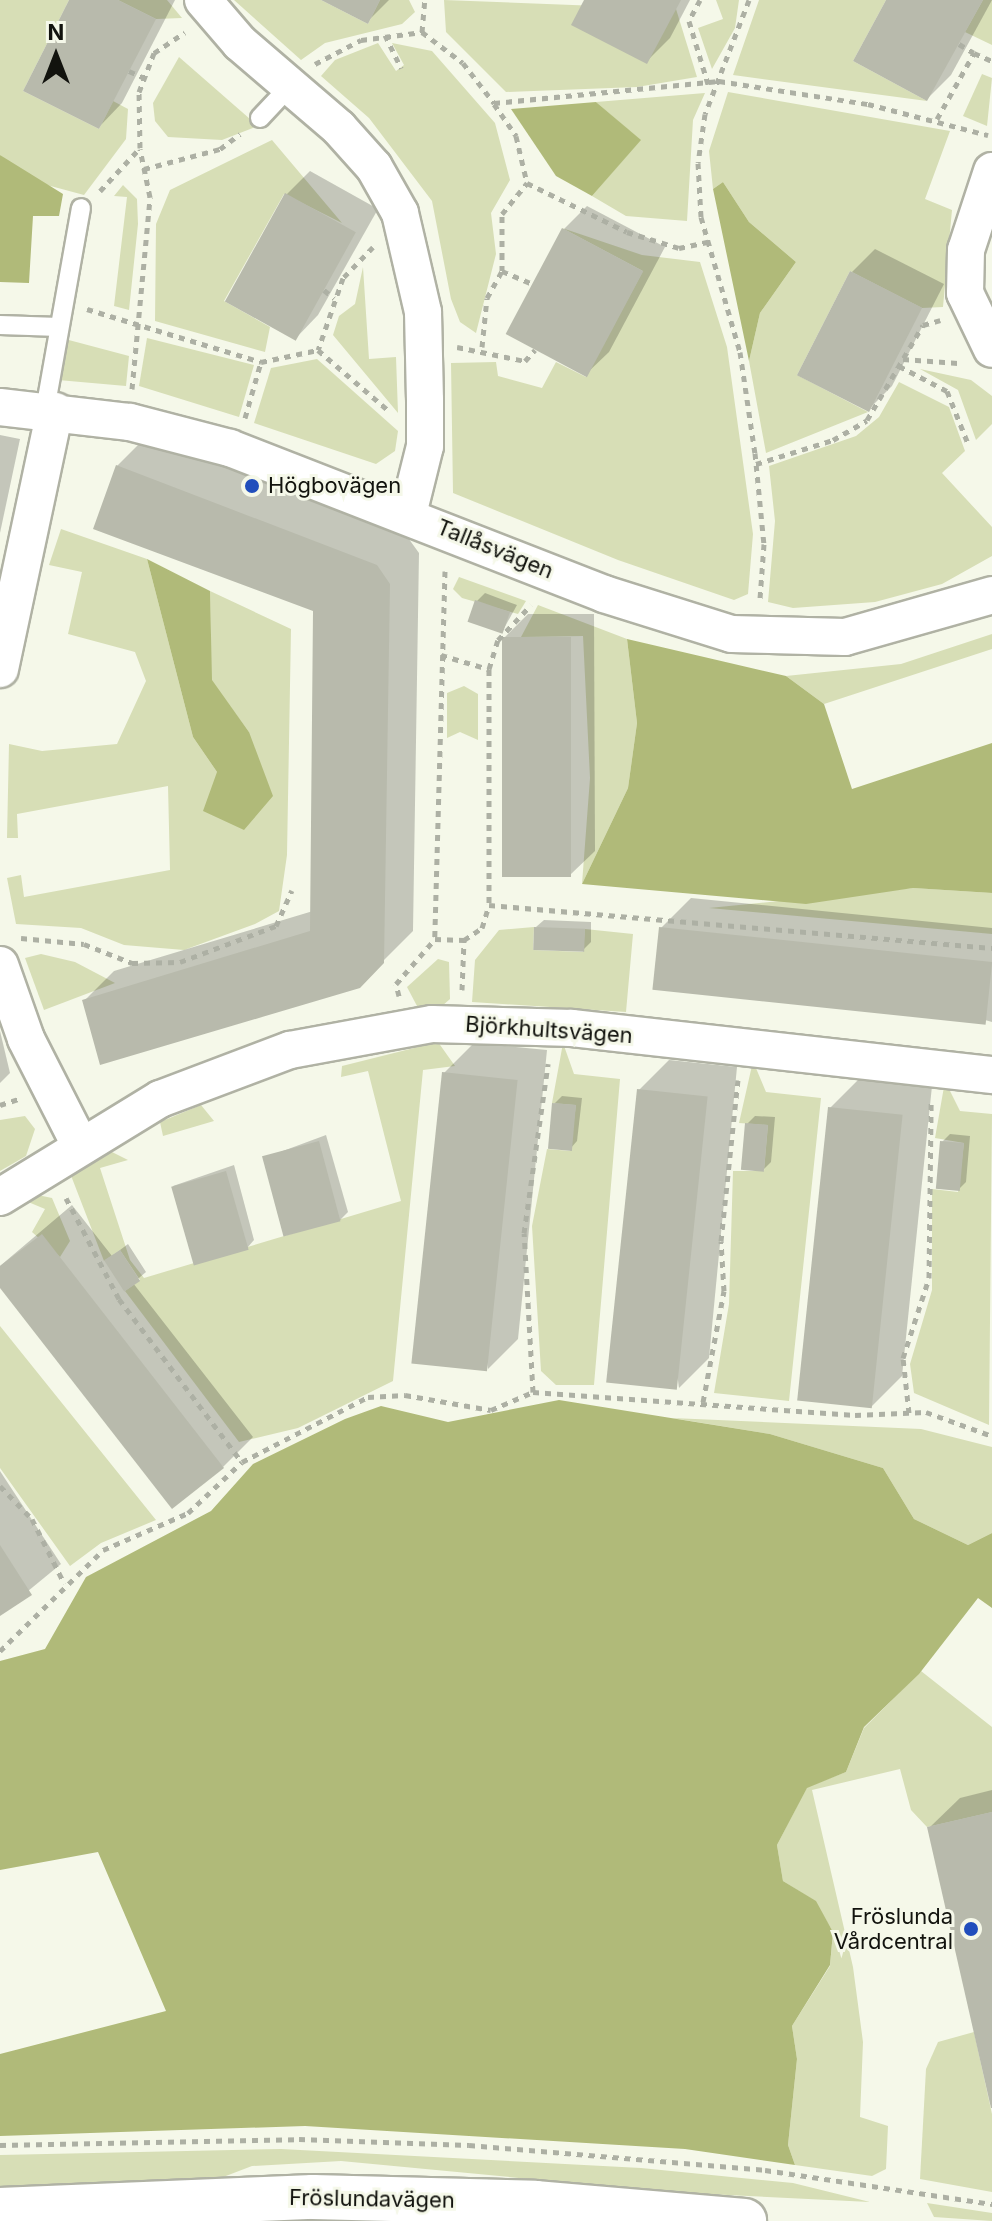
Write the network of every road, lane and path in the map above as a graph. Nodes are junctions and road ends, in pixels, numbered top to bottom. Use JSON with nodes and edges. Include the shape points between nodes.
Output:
{"nodes":[{"id":1,"x":425,"y":0,"type":"edge"},
{"id":2,"x":700,"y":0,"type":"edge"},
{"id":3,"x":749,"y":0,"type":"edge"},
{"id":4,"x":208,"y":8,"type":"edge"},
{"id":5,"x":422,"y":32,"type":"junction"},
{"id":6,"x":385,"y":35,"type":"junction"},
{"id":7,"x":959,"y":44,"type":"dead end"},
{"id":8,"x":974,"y":53,"type":"junction"},
{"id":9,"x":992,"y":61,"type":"edge"},
{"id":10,"x":401,"y":68,"type":"dead end"},
{"id":11,"x":129,"y":71,"type":"dead end"},
{"id":12,"x":145,"y":78,"type":"junction"},
{"id":13,"x":300,"y":78,"type":"junction"},
{"id":14,"x":719,"y":81,"type":"junction"},
{"id":15,"x":708,"y":84,"type":"junction"},
{"id":16,"x":494,"y":103,"type":"junction"},
{"id":17,"x":260,"y":118,"type":"joint"},
{"id":18,"x":937,"y":120,"type":"junction"},
{"id":19,"x":992,"y":136,"type":"edge"},
{"id":20,"x":140,"y":148,"type":"junction"},
{"id":21,"x":144,"y":169,"type":"junction"},
{"id":22,"x":992,"y":171,"type":"edge"},
{"id":23,"x":527,"y":183,"type":"junction"},
{"id":24,"x":81,"y":208,"type":"joint"},
{"id":25,"x":404,"y":228,"type":"junction"},
{"id":26,"x":708,"y":242,"type":"junction"},
{"id":27,"x":502,"y":271,"type":"junction"},
{"id":28,"x":532,"y":284,"type":"dead end"},
{"id":29,"x":324,"y":290,"type":"dead end"},
{"id":30,"x":334,"y":298,"type":"junction"},
{"id":31,"x":67,"y":303,"type":"junction"},
{"id":32,"x":972,"y":310,"type":"junction"},
{"id":33,"x":141,"y":323,"type":"junction"},
{"id":34,"x":0,"y":325,"type":"edge"},
{"id":35,"x":59,"y":327,"type":"junction"},
{"id":36,"x":424,"y":347,"type":"junction"},
{"id":37,"x":482,"y":347,"type":"junction"},
{"id":38,"x":318,"y":350,"type":"junction"},
{"id":39,"x":535,"y":350,"type":"dead end"},
{"id":40,"x":980,"y":355,"type":"edge"},
{"id":41,"x":903,"y":359,"type":"junction"},
{"id":42,"x":261,"y":362,"type":"junction"},
{"id":43,"x":899,"y":366,"type":"junction"},
{"id":44,"x":131,"y":398,"type":"dead end"},
{"id":45,"x":0,"y":407,"type":"edge"},
{"id":46,"x":50,"y":410,"type":"junction"},
{"id":47,"x":398,"y":418,"type":"dead end"},
{"id":48,"x":242,"y":428,"type":"dead end"},
{"id":49,"x":969,"y":446,"type":"dead end"},
{"id":50,"x":756,"y":464,"type":"junction"},
{"id":51,"x":408,"y":514,"type":"junction"},
{"id":52,"x":445,"y":562,"type":"dead end"},
{"id":53,"x":539,"y":595,"type":"dead end"},
{"id":54,"x":992,"y":595,"type":"edge"},
{"id":55,"x":759,"y":612,"type":"dead end"},
{"id":56,"x":441,"y":655,"type":"junction"},
{"id":57,"x":0,"y":669,"type":"edge"},
{"id":58,"x":489,"y":669,"type":"junction"},
{"id":59,"x":292,"y":890,"type":"dead end"},
{"id":60,"x":489,"y":905,"type":"junction"},
{"id":61,"x":435,"y":939,"type":"junction"},
{"id":62,"x":464,"y":940,"type":"junction"},
{"id":63,"x":992,"y":948,"type":"edge"},
{"id":64,"x":8,"y":952,"type":"edge"},
{"id":65,"x":460,"y":1023,"type":"junction"},
{"id":66,"x":554,"y":1027,"type":"junction"},
{"id":67,"x":404,"y":1029,"type":"junction"},
{"id":68,"x":741,"y":1048,"type":"junction"},
{"id":69,"x":934,"y":1069,"type":"junction"},
{"id":70,"x":992,"y":1075,"type":"edge"},
{"id":71,"x":80,"y":1145,"type":"junction"},
{"id":72,"x":49,"y":1165,"type":"junction"},
{"id":73,"x":0,"y":1197,"type":"edge"},
{"id":74,"x":533,"y":1392,"type":"junction"},
{"id":75,"x":703,"y":1402,"type":"junction"},
{"id":76,"x":909,"y":1413,"type":"junction"},
{"id":77,"x":992,"y":1436,"type":"edge"},
{"id":78,"x":242,"y":1462,"type":"junction"},
{"id":79,"x":0,"y":1486,"type":"edge"},
{"id":80,"x":64,"y":1583,"type":"junction"},
{"id":81,"x":0,"y":1651,"type":"edge"},
{"id":82,"x":0,"y":2145,"type":"edge"},
{"id":83,"x":992,"y":2204,"type":"edge"},
{"id":84,"x":0,"y":2210,"type":"edge"},
{"id":85,"x":99,"y":2213,"type":"edge"},
{"id":86,"x":744,"y":2221,"type":"edge"}],
"edges":[{"from":1,"to":5,"type":"path"},
{"from":2,"to":15,"type":"path","via":[[689,21]]},
{"from":3,"to":14,"type":"path"},
{"from":4,"to":12,"type":"path","via":[[154,53]]},
{"from":4,"to":13,"type":"street"},
{"from":5,"to":6,"type":"path"},
{"from":5,"to":16,"type":"path","via":[[463,63]]},
{"from":6,"to":10,"type":"path"},
{"from":6,"to":13,"type":"path","via":[[322,56]]},
{"from":7,"to":8,"type":"path"},
{"from":8,"to":9,"type":"path"},
{"from":8,"to":18,"type":"path"},
{"from":11,"to":12,"type":"path"},
{"from":12,"to":20,"type":"path"},
{"from":13,"to":17,"type":"lane"},
{"from":13,"to":25,"type":"street","via":[[374,167]]},
{"from":14,"to":15,"type":"path"},
{"from":14,"to":18,"type":"path"},
{"from":14,"to":26,"type":"path","via":[[698,163]]},
{"from":15,"to":16,"type":"path"},
{"from":16,"to":23,"type":"path","via":[[516,136]]},
{"from":17,"to":21,"type":"path","via":[[220,149]]},
{"from":18,"to":19,"type":"path"},
{"from":20,"to":21,"type":"path"},
{"from":20,"to":24,"type":"path"},
{"from":21,"to":33,"type":"path","via":[[150,197]]},
{"from":22,"to":32,"type":"street","via":[[966,250]]},
{"from":23,"to":26,"type":"path","via":[[627,232],[679,248]]},
{"from":23,"to":27,"type":"path","via":[[502,214]]},
{"from":24,"to":31,"type":"lane"},
{"from":25,"to":30,"type":"path","via":[[367,251]]},
{"from":25,"to":36,"type":"street"},
{"from":26,"to":50,"type":"path","via":[[740,352]]},
{"from":27,"to":28,"type":"path"},
{"from":27,"to":37,"type":"path","via":[[487,298]]},
{"from":29,"to":30,"type":"path"},
{"from":30,"to":38,"type":"path"},
{"from":31,"to":33,"type":"path"},
{"from":31,"to":35,"type":"lane"},
{"from":32,"to":40,"type":"street"},
{"from":32,"to":41,"type":"path","via":[[923,325]]},
{"from":33,"to":42,"type":"path"},
{"from":33,"to":44,"type":"path"},
{"from":34,"to":35,"type":"lane"},
{"from":35,"to":46,"type":"lane"},
{"from":36,"to":37,"type":"path"},
{"from":36,"to":51,"type":"street","via":[[425,446]]},
{"from":37,"to":39,"type":"path","via":[[525,361]]},
{"from":38,"to":42,"type":"path"},
{"from":38,"to":47,"type":"path"},
{"from":40,"to":41,"type":"path"},
{"from":41,"to":43,"type":"path"},
{"from":42,"to":48,"type":"path"},
{"from":43,"to":49,"type":"path","via":[[947,391]]},
{"from":43,"to":50,"type":"path","via":[[867,420],[833,440]]},
{"from":45,"to":46,"type":"street","name":"Tallåsvägen"},
{"from":46,"to":51,"type":"street","name":"Tallåsvägen","via":[[230,448]]},
{"from":46,"to":57,"type":"street"},
{"from":50,"to":55,"type":"path","via":[[764,544]]},
{"from":51,"to":54,"type":"street","name":"Tallåsvägen","via":[[604,594],[732,634],[845,637]]},
{"from":52,"to":56,"type":"path"},
{"from":53,"to":58,"type":"path","via":[[498,640]]},
{"from":56,"to":58,"type":"path"},
{"from":56,"to":61,"type":"path"},
{"from":58,"to":60,"type":"path"},
{"from":59,"to":64,"type":"path","via":[[276,926],[180,962],[132,963],[84,944]]},
{"from":60,"to":62,"type":"path","via":[[482,928]]},
{"from":60,"to":63,"type":"path"},
{"from":61,"to":62,"type":"path"},
{"from":61,"to":67,"type":"path","via":[[396,984]]},
{"from":62,"to":65,"type":"path"},
{"from":64,"to":71,"type":"street","via":[[26,1039]]},
{"from":65,"to":66,"type":"street","name":"Björkhultsvägen"},
{"from":65,"to":67,"type":"street","name":"Björkhultsvägen"},
{"from":66,"to":68,"type":"street","name":"Björkhultsvägen"},
{"from":66,"to":74,"type":"path","via":[[524,1233]]},
{"from":67,"to":71,"type":"street","name":"Björkhultsvägen","via":[[290,1050],[160,1099]]},
{"from":68,"to":69,"type":"street","name":"Björkhultsvägen"},
{"from":68,"to":75,"type":"path","via":[[721,1241],[724,1291]]},
{"from":69,"to":70,"type":"street","name":"Björkhultsvägen"},
{"from":69,"to":76,"type":"path","via":[[926,1159],[929,1278],[903,1358]]},
{"from":71,"to":72,"type":"street","name":"Björkhultsvägen"},
{"from":72,"to":73,"type":"street","name":"Björkhultsvägen"},
{"from":72,"to":78,"type":"path","via":[[119,1299]]},
{"from":74,"to":75,"type":"path"},
{"from":74,"to":78,"type":"path","via":[[491,1410],[405,1395],[368,1397]]},
{"from":75,"to":76,"type":"path"},
{"from":76,"to":77,"type":"path"},
{"from":78,"to":80,"type":"path","via":[[188,1513],[103,1550]]},
{"from":79,"to":80,"type":"path","via":[[32,1519]]},
{"from":80,"to":81,"type":"path","via":[[10,1649]]},
{"from":82,"to":83,"type":"path","via":[[284,2139],[469,2145],[765,2170]]},
{"from":84,"to":85,"type":"main road","name":"Fröslundavägen"},
{"from":85,"to":86,"type":"main road","name":"Fröslundavägen","via":[[313,2197],[535,2203]]}]}
